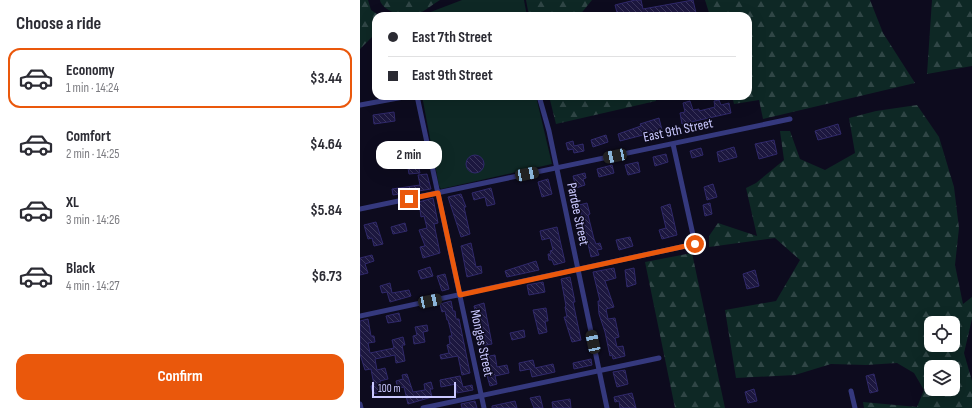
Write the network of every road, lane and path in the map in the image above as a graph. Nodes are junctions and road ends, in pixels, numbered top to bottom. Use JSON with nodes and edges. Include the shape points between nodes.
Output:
{"nodes":[{"id":1,"x":387,"y":100,"type":"edge"},
{"id":2,"x":418,"y":100,"type":"edge"},
{"id":3,"x":540,"y":100,"type":"edge"},
{"id":4,"x":360,"y":105,"type":"edge"},
{"id":5,"x":790,"y":119,"type":"dead end"},
{"id":6,"x":673,"y":144,"type":"junction"},
{"id":7,"x":556,"y":168,"type":"junction"},
{"id":8,"x":438,"y":193,"type":"junction"},
{"id":9,"x":360,"y":210,"type":"edge"},
{"id":10,"x":578,"y":270,"type":"junction"},
{"id":11,"x":460,"y":295,"type":"junction"},
{"id":12,"x":360,"y":316,"type":"edge"},
{"id":13,"x":659,"y":358,"type":"dead end"},
{"id":14,"x":599,"y":371,"type":"junction"},
{"id":15,"x":851,"y":391,"type":"dead end"},
{"id":16,"x":481,"y":396,"type":"junction"},
{"id":17,"x":360,"y":404,"type":"edge"},
{"id":18,"x":361,"y":408,"type":"edge"},
{"id":19,"x":423,"y":408,"type":"edge"},
{"id":20,"x":484,"y":408,"type":"edge"},
{"id":21,"x":607,"y":408,"type":"edge"},
{"id":22,"x":855,"y":408,"type":"edge"}],
"edges":[{"from":1,"to":4,"type":"street"},
{"from":2,"to":8,"type":"street","name":"Monges Street"},
{"from":3,"to":7,"type":"street","name":"Pardee Street"},
{"from":5,"to":6,"type":"street","name":"East 9th Street"},
{"from":6,"to":7,"type":"street","name":"East 9th Street"},
{"from":6,"to":10,"type":"street","via":[[695,244]]},
{"from":7,"to":8,"type":"street","name":"East 9th Street"},
{"from":7,"to":10,"type":"street","name":"Pardee Street"},
{"from":8,"to":9,"type":"street","name":"East 9th Street"},
{"from":8,"to":11,"type":"street","name":"Monges Street"},
{"from":10,"to":11,"type":"street"},
{"from":10,"to":14,"type":"street","name":"Pardee Street"},
{"from":11,"to":12,"type":"street"},
{"from":11,"to":16,"type":"street","name":"Monges Street"},
{"from":13,"to":14,"type":"street"},
{"from":14,"to":16,"type":"street"},
{"from":14,"to":21,"type":"street","name":"Pardee Street"},
{"from":15,"to":22,"type":"street"},
{"from":16,"to":19,"type":"street"},
{"from":16,"to":20,"type":"street","name":"Monges Street"},
{"from":17,"to":18,"type":"street"}]}
